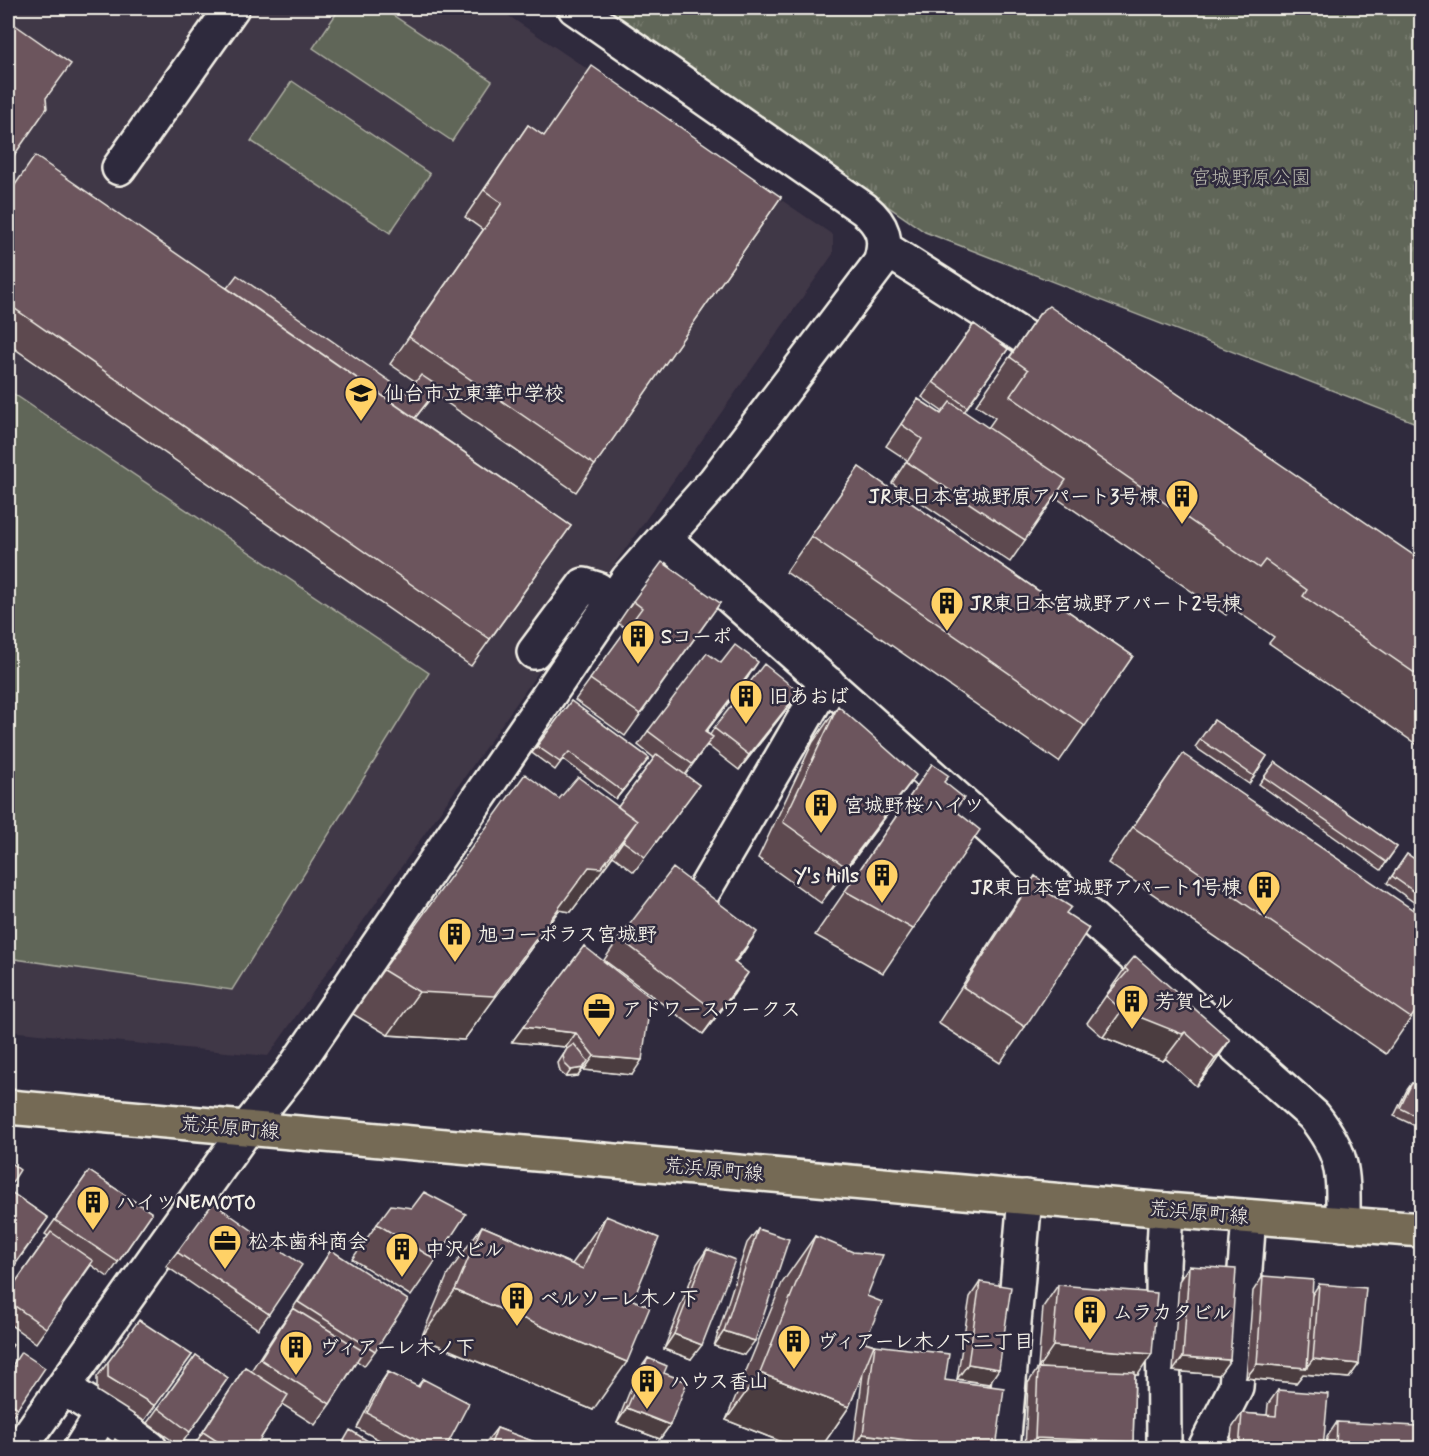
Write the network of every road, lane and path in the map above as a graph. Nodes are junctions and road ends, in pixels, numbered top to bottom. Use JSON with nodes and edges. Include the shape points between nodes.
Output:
{"nodes":[{"id":1,"x":232,"y":8,"type":"edge"},
{"id":2,"x":575,"y":8,"type":"edge"},
{"id":3,"x":119,"y":168,"type":"dead end"},
{"id":4,"x":884,"y":248,"type":"junction"},
{"id":5,"x":1083,"y":375,"type":"edge"},
{"id":6,"x":665,"y":539,"type":"junction"},
{"id":7,"x":614,"y":601,"type":"junction"},
{"id":8,"x":534,"y":652,"type":"dead end"},
{"id":9,"x":828,"y":684,"type":"junction"},
{"id":10,"x":702,"y":894,"type":"edge"},
{"id":11,"x":8,"y":1107,"type":"edge"},
{"id":12,"x":247,"y":1128,"type":"junction"},
{"id":13,"x":1025,"y":1197,"type":"junction"},
{"id":14,"x":1166,"y":1210,"type":"junction"},
{"id":15,"x":1249,"y":1217,"type":"junction"},
{"id":16,"x":1343,"y":1224,"type":"junction"},
{"id":17,"x":1422,"y":1230,"type":"edge"},
{"id":18,"x":64,"y":1388,"type":"junction"},
{"id":19,"x":103,"y":1413,"type":"junction"},
{"id":20,"x":20,"y":1449,"type":"edge"},
{"id":21,"x":81,"y":1449,"type":"edge"},
{"id":22,"x":150,"y":1449,"type":"edge"},
{"id":23,"x":1003,"y":1449,"type":"edge"},
{"id":24,"x":1164,"y":1449,"type":"edge"},
{"id":25,"x":1205,"y":1449,"type":"edge"}],
"edges":[{"from":1,"to":3,"type":"street"},
{"from":2,"to":4,"type":"street","via":[[864,209],[882,231]]},
{"from":4,"to":5,"type":"street"},
{"from":4,"to":6,"type":"street","via":[[880,263],[715,481]]},
{"from":6,"to":7,"type":"street","via":[[628,579]]},
{"from":6,"to":9,"type":"street"},
{"from":7,"to":8,"type":"street","via":[[584,585]]},
{"from":7,"to":12,"type":"street","via":[[290,1074]]},
{"from":9,"to":10,"type":"street"},
{"from":9,"to":16,"type":"street","via":[[1314,1116],[1328,1134],[1340,1162]]},
{"from":11,"to":12,"type":"main road","name":"荒浜原町線"},
{"from":12,"to":13,"type":"main road","name":"荒浜原町線"},
{"from":12,"to":18,"type":"street"},
{"from":13,"to":14,"type":"main road","name":"荒浜原町線"},
{"from":13,"to":23,"type":"street"},
{"from":14,"to":15,"type":"main road","name":"荒浜原町線"},
{"from":14,"to":24,"type":"street"},
{"from":15,"to":16,"type":"main road","name":"荒浜原町線"},
{"from":15,"to":25,"type":"street","via":[[1236,1387]]},
{"from":16,"to":17,"type":"main road","name":"荒浜原町線"},
{"from":18,"to":19,"type":"street"},
{"from":18,"to":20,"type":"street"},
{"from":19,"to":21,"type":"street"},
{"from":19,"to":22,"type":"street"}]}
